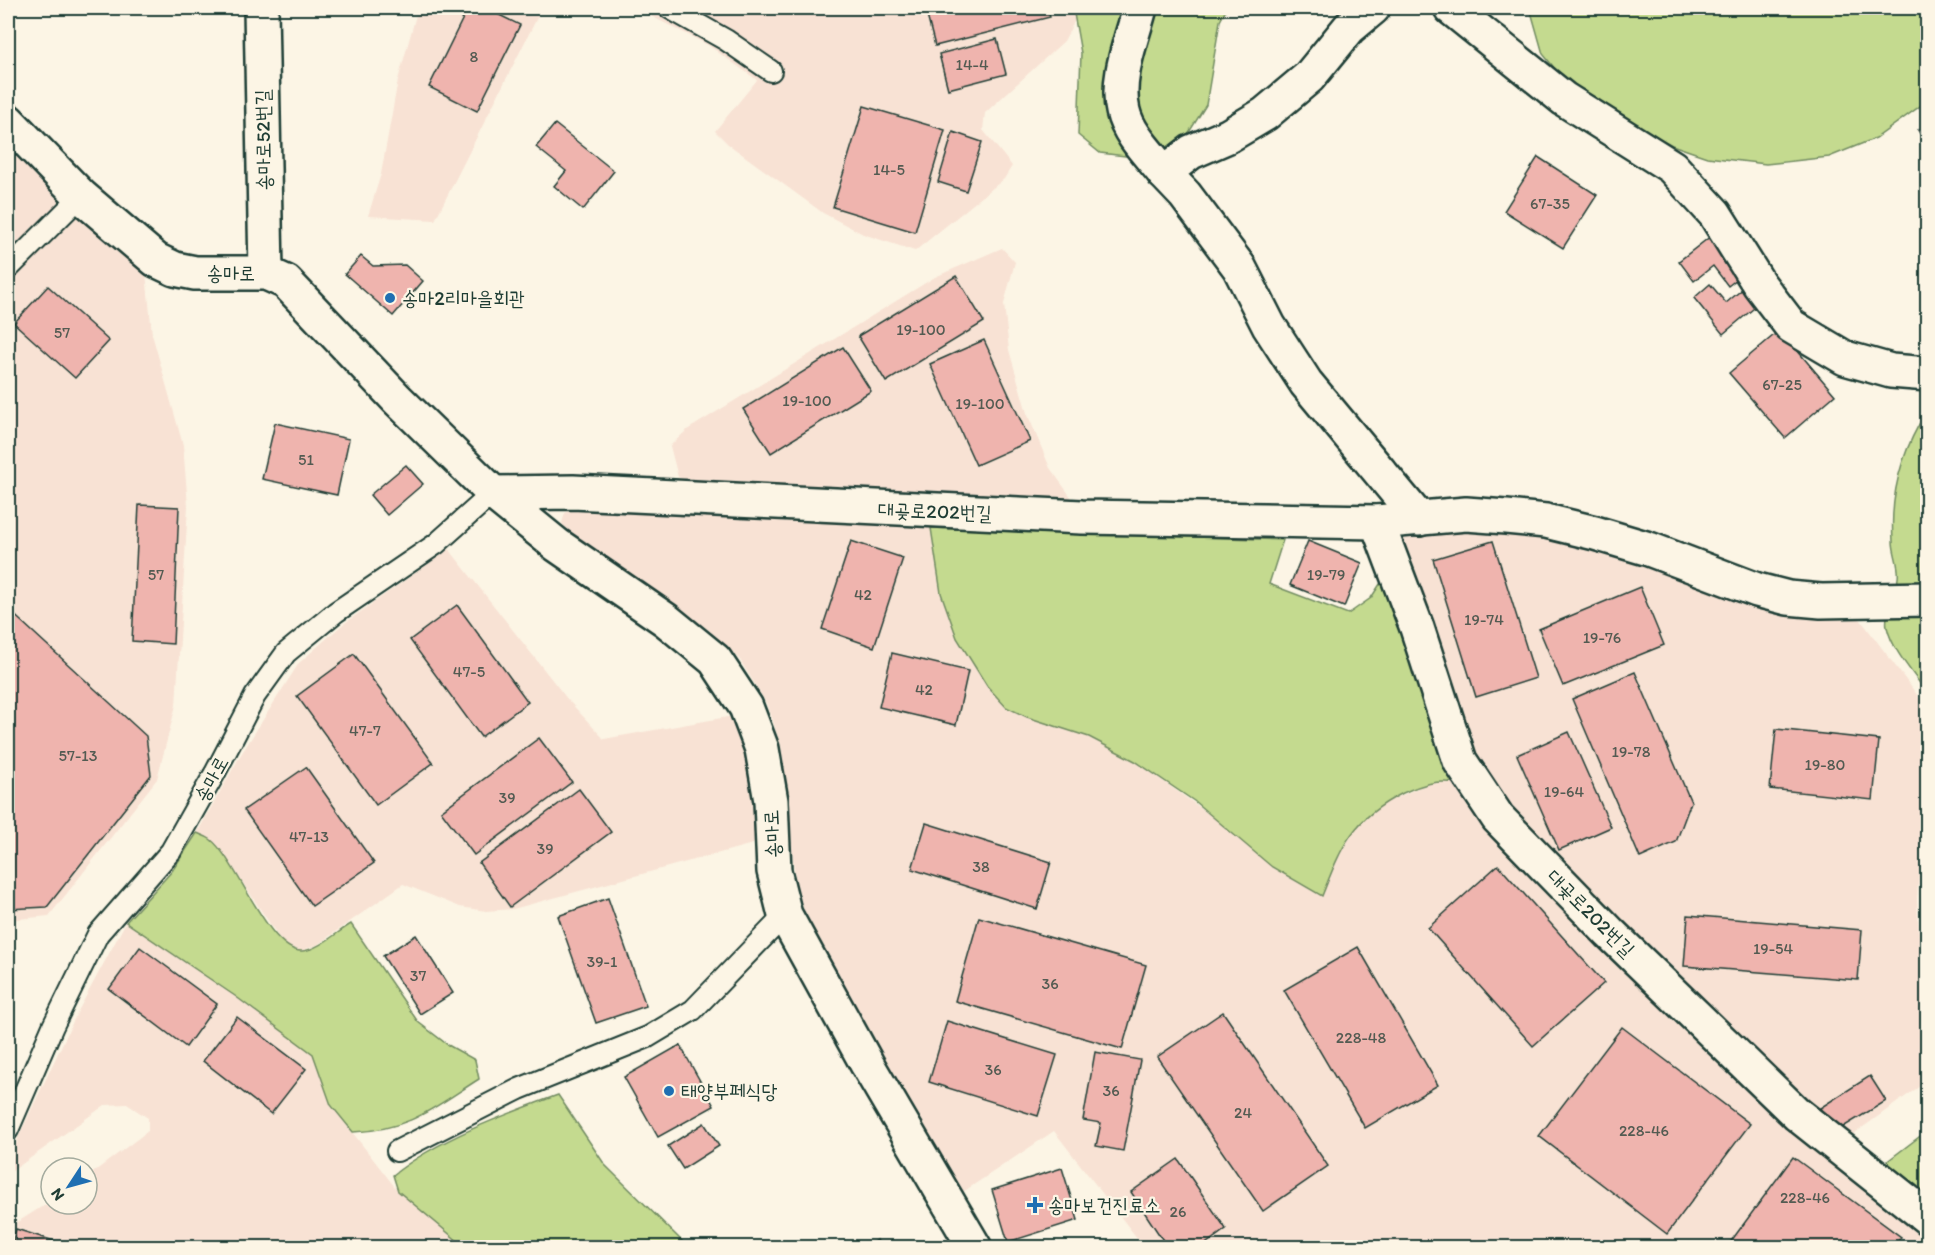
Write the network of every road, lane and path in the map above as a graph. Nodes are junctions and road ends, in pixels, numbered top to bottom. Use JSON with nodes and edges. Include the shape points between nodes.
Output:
{"nodes":[{"id":1,"x":261,"y":8,"type":"edge"},
{"id":2,"x":669,"y":8,"type":"edge"},
{"id":3,"x":1140,"y":8,"type":"edge"},
{"id":4,"x":1373,"y":8,"type":"edge"},
{"id":5,"x":1451,"y":8,"type":"edge"},
{"id":6,"x":771,"y":71,"type":"dead end"},
{"id":7,"x":8,"y":121,"type":"edge"},
{"id":8,"x":1164,"y":173,"type":"junction"},
{"id":9,"x":81,"y":196,"type":"junction"},
{"id":10,"x":8,"y":269,"type":"edge"},
{"id":11,"x":266,"y":273,"type":"junction"},
{"id":12,"x":1928,"y":374,"type":"edge"},
{"id":13,"x":493,"y":493,"type":"junction"},
{"id":14,"x":1419,"y":519,"type":"junction"},
{"id":15,"x":1377,"y":522,"type":"junction"},
{"id":16,"x":1928,"y":599,"type":"edge"},
{"id":17,"x":785,"y":915,"type":"junction"},
{"id":18,"x":8,"y":1131,"type":"edge"},
{"id":19,"x":397,"y":1151,"type":"dead end"},
{"id":20,"x":1928,"y":1218,"type":"edge"},
{"id":21,"x":975,"y":1248,"type":"edge"}],
"edges":[{"from":1,"to":11,"type":"street","name":"송마로52번길"},
{"from":2,"to":6,"type":"lane"},
{"from":3,"to":8,"type":"street","via":[[1121,84],[1123,112],[1136,137]]},
{"from":4,"to":8,"type":"street","via":[[1350,28],[1309,77],[1264,114],[1191,152]]},
{"from":5,"to":12,"type":"street","via":[[1564,99],[1672,167],[1715,214],[1791,326],[1845,358],[1891,371]]},
{"from":7,"to":9,"type":"street","name":"송마로"},
{"from":8,"to":14,"type":"street","via":[[1239,267],[1269,326],[1306,383]]},
{"from":9,"to":10,"type":"lane"},
{"from":9,"to":11,"type":"street","name":"송마로","via":[[134,244],[175,269],[195,273]]},
{"from":11,"to":13,"type":"street","name":"송마로","via":[[286,282],[303,297],[396,399]]},
{"from":13,"to":15,"type":"street","name":"대곶로202번길","via":[[573,492],[1082,518]]},
{"from":13,"to":17,"type":"street","name":"송마로","via":[[557,545],[666,620],[715,660],[746,707],[762,749],[771,801],[774,871]]},
{"from":13,"to":18,"type":"lane","name":"송마로","via":[[436,544],[336,612],[286,653],[255,696],[171,850],[99,934],[53,1026]]},
{"from":14,"to":15,"type":"street","name":"대곶로202번길"},
{"from":14,"to":16,"type":"street","name":"대곶로202번길","via":[[1466,514],[1546,520],[1649,549],[1788,598]]},
{"from":15,"to":20,"type":"street","name":"대곶로202번길","via":[[1417,628],[1460,761],[1498,818],[1797,1114]]},
{"from":17,"to":19,"type":"lane","via":[[684,1016],[648,1037],[519,1089]]},
{"from":17,"to":21,"type":"street","name":"송마로"}]}
